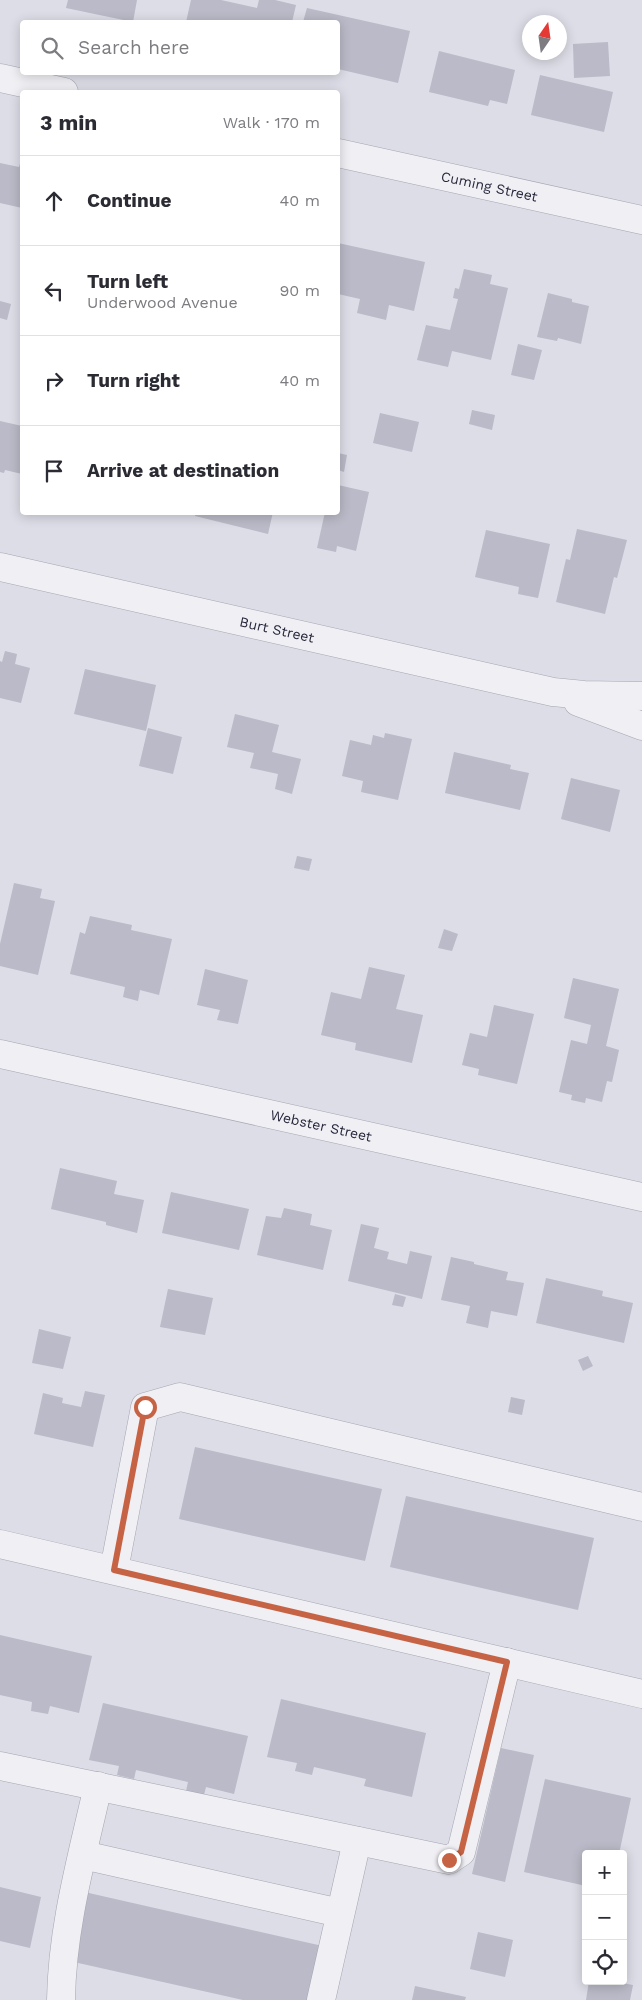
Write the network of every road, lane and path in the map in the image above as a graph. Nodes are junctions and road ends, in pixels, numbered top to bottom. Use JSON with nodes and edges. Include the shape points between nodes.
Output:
{"nodes":[{"id":1,"x":0,"y":78,"type":"edge"},
{"id":2,"x":55,"y":90,"type":"edge"},
{"id":3,"x":340,"y":153,"type":"edge"},
{"id":4,"x":642,"y":220,"type":"edge"},
{"id":5,"x":0,"y":567,"type":"edge"},
{"id":6,"x":553,"y":692,"type":"junction"},
{"id":7,"x":642,"y":696,"type":"edge"},
{"id":8,"x":642,"y":726,"type":"edge"},
{"id":9,"x":0,"y":1054,"type":"edge"},
{"id":10,"x":642,"y":1197,"type":"edge"},
{"id":11,"x":642,"y":1507,"type":"edge"},
{"id":12,"x":0,"y":1544,"type":"edge"},
{"id":13,"x":114,"y":1570,"type":"junction"},
{"id":14,"x":507,"y":1662,"type":"junction"},
{"id":15,"x":642,"y":1694,"type":"edge"},
{"id":16,"x":0,"y":1766,"type":"edge"},
{"id":17,"x":98,"y":1786,"type":"junction"},
{"id":18,"x":356,"y":1841,"type":"junction"},
{"id":19,"x":83,"y":1855,"type":"junction"},
{"id":20,"x":340,"y":1913,"type":"junction"},
{"id":21,"x":61,"y":2000,"type":"edge"},
{"id":22,"x":321,"y":2000,"type":"edge"}],
"edges":[{"from":1,"to":2,"type":"street"},
{"from":3,"to":4,"type":"street","name":"Cuming Street"},
{"from":5,"to":6,"type":"street","name":"Burt Street"},
{"from":6,"to":7,"type":"street","name":"Burt Street"},
{"from":6,"to":8,"type":"street","name":"Burt Street"},
{"from":9,"to":10,"type":"street","name":"Webster Street"},
{"from":11,"to":13,"type":"street","via":[[180,1397],[145,1407]]},
{"from":12,"to":13,"type":"street"},
{"from":13,"to":14,"type":"street"},
{"from":14,"to":15,"type":"street"},
{"from":14,"to":18,"type":"street","via":[[461,1852],[449,1860]]},
{"from":16,"to":17,"type":"street"},
{"from":17,"to":18,"type":"street"},
{"from":17,"to":19,"type":"street"},
{"from":18,"to":20,"type":"street"},
{"from":19,"to":20,"type":"street"},
{"from":19,"to":21,"type":"street","via":[[65,1936]]},
{"from":20,"to":22,"type":"street"}]}
